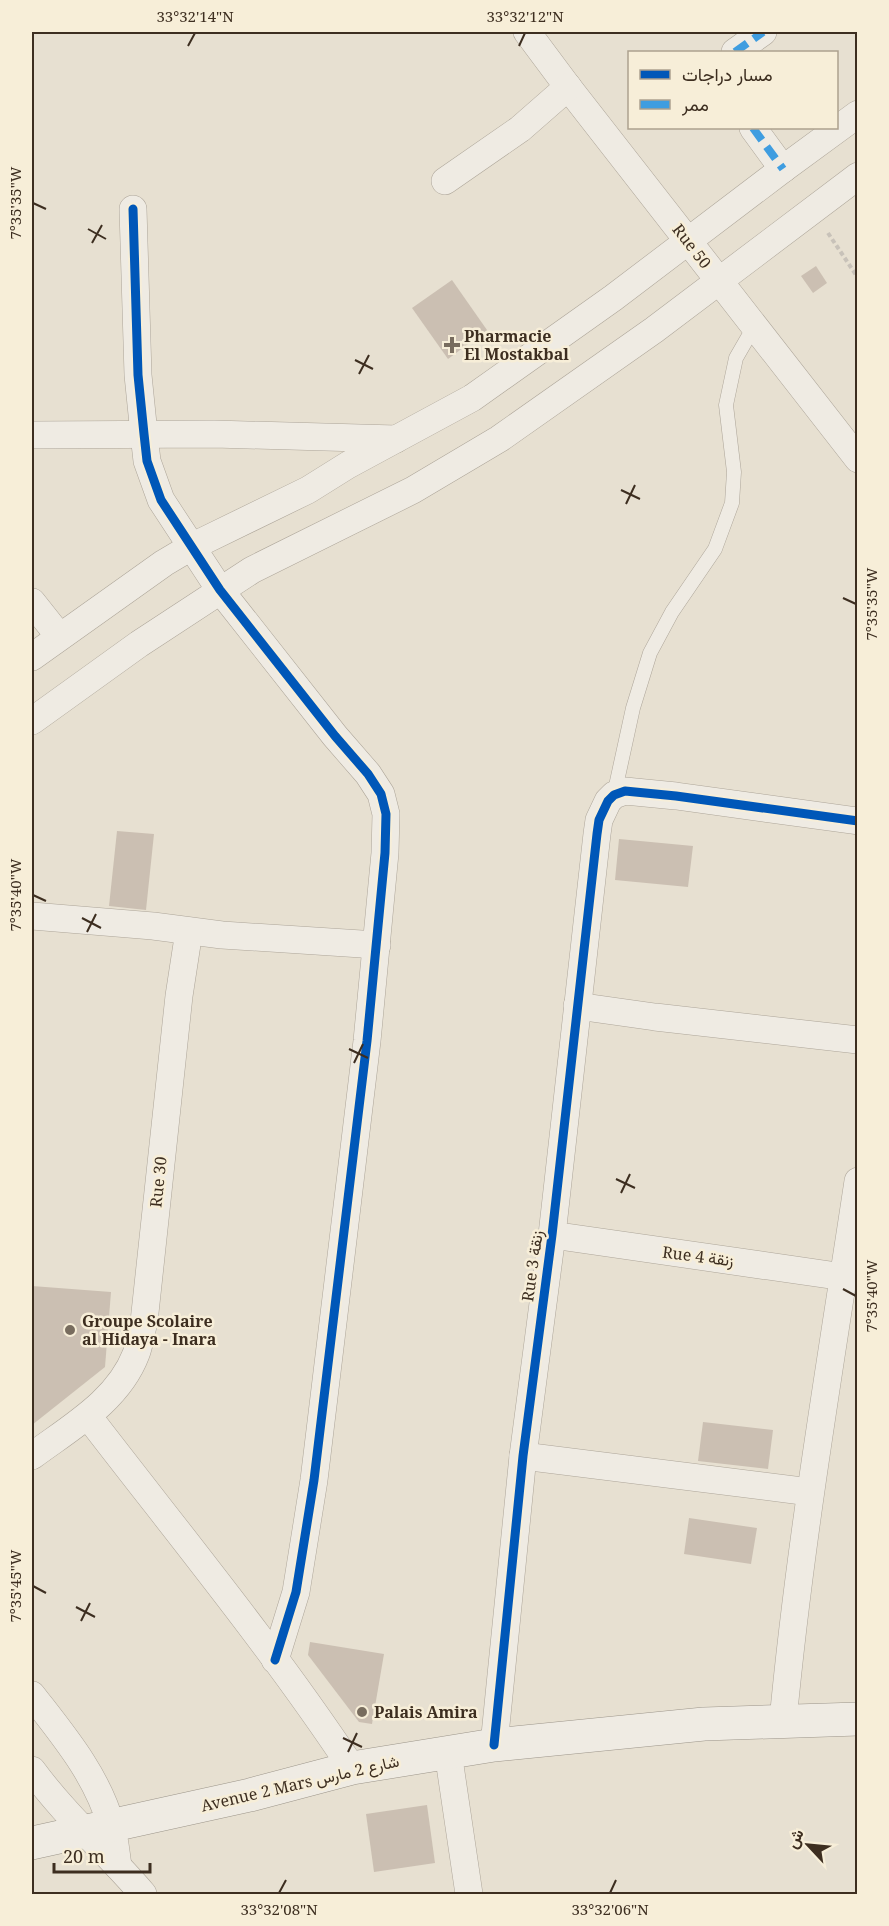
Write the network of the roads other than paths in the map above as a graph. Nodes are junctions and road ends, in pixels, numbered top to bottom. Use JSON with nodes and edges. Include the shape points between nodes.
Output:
{"nodes":[{"id":1,"x":527,"y":32,"type":"edge"},
{"id":2,"x":763,"y":32,"type":"edge"},
{"id":3,"x":736,"y":51,"type":"edge"},
{"id":4,"x":568,"y":87,"type":"junction"},
{"id":5,"x":858,"y":114,"type":"edge"},
{"id":6,"x":754,"y":129,"type":"edge"},
{"id":7,"x":838,"y":129,"type":"edge"},
{"id":8,"x":838,"y":129,"type":"edge"},
{"id":9,"x":783,"y":169,"type":"junction"},
{"id":10,"x":858,"y":176,"type":"edge"},
{"id":11,"x":445,"y":181,"type":"dead end"},
{"id":12,"x":133,"y":209,"type":"dead end"},
{"id":13,"x":689,"y":242,"type":"junction"},
{"id":14,"x":719,"y":282,"type":"junction"},
{"id":15,"x":755,"y":326,"type":"junction"},
{"id":16,"x":144,"y":434,"type":"junction"},
{"id":17,"x":32,"y":435,"type":"edge"},
{"id":18,"x":397,"y":439,"type":"junction"},
{"id":19,"x":858,"y":459,"type":"edge"},
{"id":20,"x":190,"y":547,"type":"junction"},
{"id":21,"x":220,"y":590,"type":"junction"},
{"id":22,"x":32,"y":602,"type":"edge"},
{"id":23,"x":59,"y":636,"type":"junction"},
{"id":24,"x":32,"y":657,"type":"edge"},
{"id":25,"x":32,"y":721,"type":"edge"},
{"id":26,"x":614,"y":795,"type":"junction"},
{"id":27,"x":858,"y":821,"type":"edge"},
{"id":28,"x":32,"y":916,"type":"edge"},
{"id":29,"x":189,"y":931,"type":"junction"},
{"id":30,"x":377,"y":945,"type":"junction"},
{"id":31,"x":577,"y":1006,"type":"junction"},
{"id":32,"x":858,"y":1040,"type":"edge"},
{"id":33,"x":858,"y":1181,"type":"edge"},
{"id":34,"x":552,"y":1235,"type":"junction"},
{"id":35,"x":844,"y":1277,"type":"junction"},
{"id":36,"x":88,"y":1416,"type":"junction"},
{"id":37,"x":32,"y":1456,"type":"edge"},
{"id":38,"x":523,"y":1456,"type":"junction"},
{"id":39,"x":810,"y":1492,"type":"junction"},
{"id":40,"x":275,"y":1660,"type":"junction"},
{"id":41,"x":32,"y":1695,"type":"edge"},
{"id":42,"x":858,"y":1719,"type":"edge"},
{"id":43,"x":783,"y":1721,"type":"junction"},
{"id":44,"x":494,"y":1745,"type":"junction"},
{"id":45,"x":448,"y":1752,"type":"junction"},
{"id":46,"x":352,"y":1768,"type":"junction"},
{"id":47,"x":32,"y":1770,"type":"edge"},
{"id":48,"x":97,"y":1828,"type":"junction"},
{"id":49,"x":32,"y":1843,"type":"edge"},
{"id":50,"x":143,"y":1894,"type":"edge"},
{"id":51,"x":469,"y":1894,"type":"edge"}],
"edges":[{"from":1,"to":4,"type":"street","name":"Rue 50"},
{"from":2,"to":3,"type":"street"},
{"from":4,"to":11,"type":"street","via":[[520,129]]},
{"from":4,"to":13,"type":"street","name":"Rue 50"},
{"from":5,"to":7,"type":"street"},
{"from":6,"to":9,"type":"street"},
{"from":8,"to":9,"type":"street"},
{"from":9,"to":13,"type":"street"},
{"from":10,"to":14,"type":"street"},
{"from":12,"to":16,"type":"street"},
{"from":13,"to":14,"type":"street","name":"Rue 50"},
{"from":13,"to":18,"type":"street","via":[[472,398]]},
{"from":14,"to":15,"type":"street","name":"Rue 50"},
{"from":14,"to":21,"type":"street","via":[[546,407],[454,467]]},
{"from":15,"to":19,"type":"street","name":"Rue 50"},
{"from":15,"to":26,"type":"lane","via":[[736,358],[726,405],[734,472],[732,503],[715,549],[672,612],[650,653]]},
{"from":16,"to":17,"type":"street"},
{"from":16,"to":18,"type":"street"},
{"from":16,"to":20,"type":"street","via":[[147,461],[161,500]]},
{"from":18,"to":20,"type":"street","via":[[308,490]]},
{"from":20,"to":21,"type":"street"},
{"from":20,"to":23,"type":"street"},
{"from":21,"to":25,"type":"street"},
{"from":21,"to":30,"type":"street","via":[[381,794],[386,827]]},
{"from":22,"to":23,"type":"street"},
{"from":23,"to":24,"type":"street"},
{"from":26,"to":27,"type":"street","via":[[625,791],[676,796]]},
{"from":26,"to":31,"type":"street","name":"Rue 3 زنقة","via":[[602,811],[597,834]]},
{"from":28,"to":29,"type":"street"},
{"from":29,"to":30,"type":"street"},
{"from":29,"to":36,"type":"street","name":"Rue 30","via":[[138,1351],[122,1381]]},
{"from":30,"to":40,"type":"street","via":[[309,1514],[296,1592]]},
{"from":31,"to":32,"type":"street"},
{"from":31,"to":34,"type":"street","name":"Rue 3 زنقة"},
{"from":33,"to":35,"type":"street"},
{"from":34,"to":35,"type":"street","name":"Rue 4 زنقة"},
{"from":34,"to":38,"type":"street","name":"Rue 3 زنقة"},
{"from":35,"to":39,"type":"street"},
{"from":36,"to":37,"type":"street","name":"Rue 30"},
{"from":36,"to":40,"type":"street"},
{"from":38,"to":39,"type":"street"},
{"from":38,"to":44,"type":"street","name":"Rue 3 زنقة"},
{"from":39,"to":43,"type":"street"},
{"from":40,"to":46,"type":"street"},
{"from":41,"to":48,"type":"street","via":[[73,1748],[96,1788]]},
{"from":42,"to":43,"type":"street","name":"Avenue 2 Mars شارع 2 مارس"},
{"from":43,"to":44,"type":"street","name":"Avenue 2 Mars شارع 2 مارس","via":[[635,1730]]},
{"from":44,"to":45,"type":"street","name":"Avenue 2 Mars شارع 2 مارس"},
{"from":45,"to":46,"type":"street","name":"Avenue 2 Mars شارع 2 مارس"},
{"from":45,"to":51,"type":"street"},
{"from":46,"to":48,"type":"street","name":"Avenue 2 Mars شارع 2 مارس","via":[[250,1796]]},
{"from":47,"to":48,"type":"street"},
{"from":48,"to":49,"type":"street","name":"Avenue 2 Mars شارع 2 مارس"},
{"from":48,"to":50,"type":"street","via":[[118,1866]]}]}
